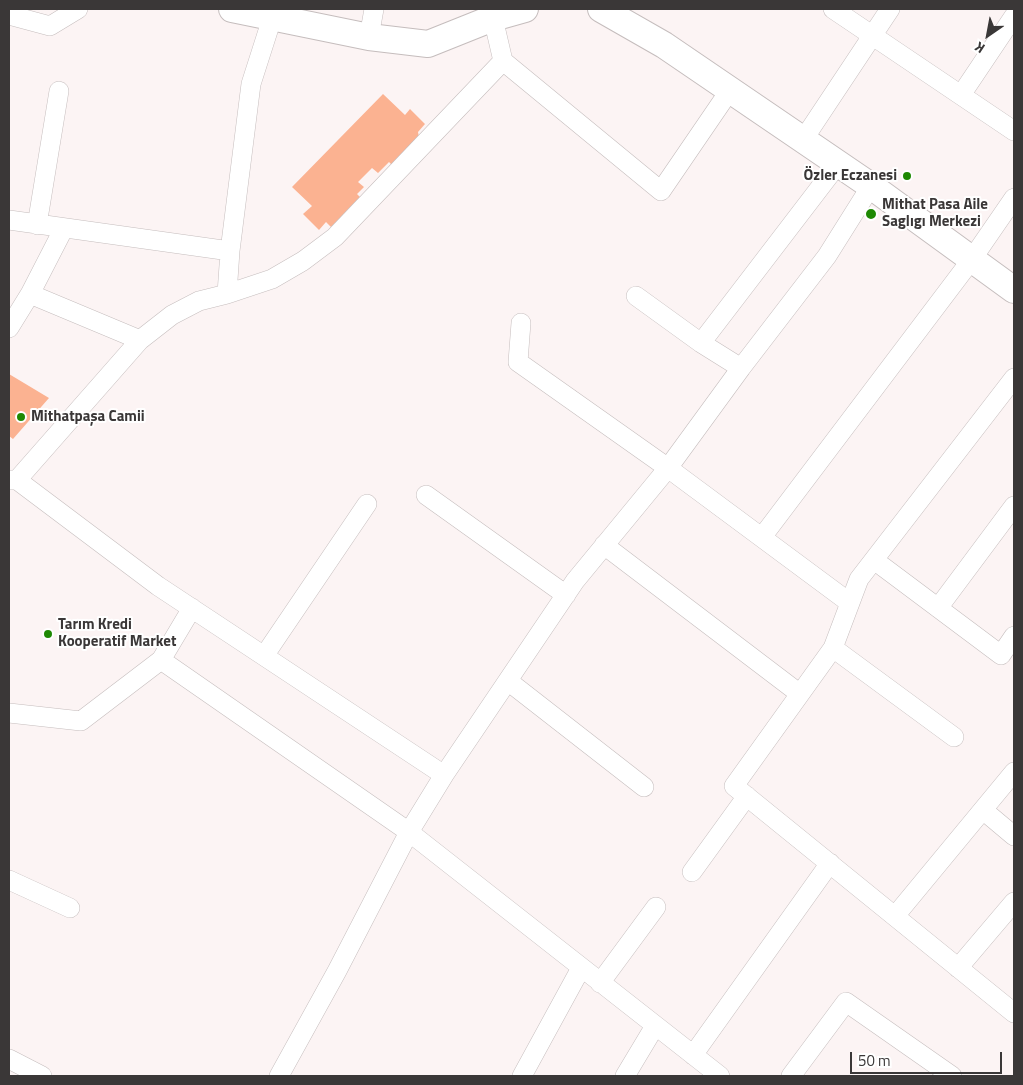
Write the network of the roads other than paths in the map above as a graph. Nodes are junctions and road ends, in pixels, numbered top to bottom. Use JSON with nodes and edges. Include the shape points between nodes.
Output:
{"nodes":[{"id":1,"x":78,"y":9,"type":"edge"},
{"id":2,"x":232,"y":9,"type":"edge"},
{"id":3,"x":374,"y":9,"type":"edge"},
{"id":4,"x":525,"y":9,"type":"edge"},
{"id":5,"x":833,"y":9,"type":"edge"},
{"id":6,"x":890,"y":9,"type":"edge"},
{"id":7,"x":273,"y":13,"type":"edge"},
{"id":8,"x":620,"y":13,"type":"edge"},
{"id":9,"x":9,"y":16,"type":"edge"},
{"id":10,"x":1014,"y":16,"type":"edge"},
{"id":11,"x":493,"y":18,"type":"junction"},
{"id":12,"x":872,"y":36,"type":"junction"},
{"id":13,"x":369,"y":37,"type":"junction"},
{"id":14,"x":503,"y":61,"type":"junction"},
{"id":15,"x":730,"y":90,"type":"junction"},
{"id":16,"x":59,"y":91,"type":"dead end"},
{"id":17,"x":961,"y":95,"type":"junction"},
{"id":18,"x":1014,"y":131,"type":"edge"},
{"id":19,"x":803,"y":140,"type":"junction"},
{"id":20,"x":838,"y":164,"type":"junction"},
{"id":21,"x":871,"y":186,"type":"junction"},
{"id":22,"x":1014,"y":198,"type":"edge"},
{"id":23,"x":9,"y":220,"type":"edge"},
{"id":24,"x":37,"y":225,"type":"junction"},
{"id":25,"x":64,"y":228,"type":"junction"},
{"id":26,"x":230,"y":251,"type":"junction"},
{"id":27,"x":972,"y":259,"type":"junction"},
{"id":28,"x":1014,"y":290,"type":"edge"},
{"id":29,"x":30,"y":294,"type":"junction"},
{"id":30,"x":227,"y":294,"type":"junction"},
{"id":31,"x":636,"y":296,"type":"dead end"},
{"id":32,"x":521,"y":323,"type":"dead end"},
{"id":33,"x":9,"y":328,"type":"edge"},
{"id":34,"x":140,"y":340,"type":"junction"},
{"id":35,"x":701,"y":343,"type":"junction"},
{"id":36,"x":741,"y":368,"type":"junction"},
{"id":37,"x":1014,"y":378,"type":"edge"},
{"id":38,"x":668,"y":468,"type":"junction"},
{"id":39,"x":13,"y":480,"type":"edge"},
{"id":40,"x":426,"y":496,"type":"dead end"},
{"id":41,"x":366,"y":504,"type":"dead end"},
{"id":42,"x":1014,"y":506,"type":"edge"},
{"id":43,"x":762,"y":537,"type":"junction"},
{"id":44,"x":604,"y":545,"type":"junction"},
{"id":45,"x":874,"y":560,"type":"junction"},
{"id":46,"x":566,"y":595,"type":"junction"},
{"id":47,"x":850,"y":603,"type":"junction"},
{"id":48,"x":192,"y":608,"type":"junction"},
{"id":49,"x":938,"y":608,"type":"junction"},
{"id":50,"x":1014,"y":636,"type":"edge"},
{"id":51,"x":833,"y":648,"type":"junction"},
{"id":52,"x":264,"y":656,"type":"junction"},
{"id":53,"x":161,"y":660,"type":"junction"},
{"id":54,"x":508,"y":681,"type":"junction"},
{"id":55,"x":800,"y":694,"type":"junction"},
{"id":56,"x":9,"y":713,"type":"edge"},
{"id":57,"x":954,"y":737,"type":"dead end"},
{"id":58,"x":1014,"y":772,"type":"edge"},
{"id":59,"x":444,"y":775,"type":"junction"},
{"id":60,"x":644,"y":787,"type":"dead end"},
{"id":61,"x":747,"y":796,"type":"junction"},
{"id":62,"x":983,"y":810,"type":"junction"},
{"id":63,"x":409,"y":832,"type":"junction"},
{"id":64,"x":1014,"y":836,"type":"edge"},
{"id":65,"x":830,"y":863,"type":"junction"},
{"id":66,"x":692,"y":872,"type":"dead end"},
{"id":67,"x":9,"y":880,"type":"edge"},
{"id":68,"x":1014,"y":902,"type":"edge"},
{"id":69,"x":656,"y":907,"type":"dead end"},
{"id":70,"x":70,"y":908,"type":"dead end"},
{"id":71,"x":895,"y":916,"type":"junction"},
{"id":72,"x":581,"y":968,"type":"junction"},
{"id":73,"x":958,"y":968,"type":"junction"},
{"id":74,"x":600,"y":983,"type":"junction"},
{"id":75,"x":1014,"y":1013,"type":"edge"},
{"id":76,"x":655,"y":1026,"type":"junction"},
{"id":77,"x":693,"y":1055,"type":"junction"},
{"id":78,"x":9,"y":1060,"type":"edge"},
{"id":79,"x":794,"y":1075,"type":"edge"},
{"id":80,"x":42,"y":1076,"type":"edge"},
{"id":81,"x":279,"y":1076,"type":"edge"},
{"id":82,"x":522,"y":1076,"type":"edge"},
{"id":83,"x":625,"y":1076,"type":"edge"},
{"id":84,"x":719,"y":1076,"type":"edge"},
{"id":85,"x":952,"y":1076,"type":"edge"}],
"edges":[{"from":1,"to":9,"type":"street","via":[[50,26]]},
{"from":2,"to":7,"type":"street"},
{"from":3,"to":13,"type":"street"},
{"from":4,"to":11,"type":"street"},
{"from":5,"to":12,"type":"street"},
{"from":6,"to":12,"type":"street"},
{"from":7,"to":13,"type":"street"},
{"from":7,"to":26,"type":"street","via":[[251,84]]},
{"from":8,"to":15,"type":"street"},
{"from":10,"to":17,"type":"street"},
{"from":11,"to":13,"type":"street","via":[[428,44]]},
{"from":11,"to":14,"type":"street"},
{"from":12,"to":17,"type":"street"},
{"from":12,"to":19,"type":"street"},
{"from":14,"to":15,"type":"street","via":[[661,192]]},
{"from":14,"to":30,"type":"street","via":[[335,237],[272,279]]},
{"from":15,"to":19,"type":"street"},
{"from":16,"to":24,"type":"street"},
{"from":17,"to":18,"type":"street"},
{"from":19,"to":20,"type":"street"},
{"from":20,"to":21,"type":"street"},
{"from":20,"to":35,"type":"street"},
{"from":21,"to":27,"type":"street"},
{"from":21,"to":36,"type":"street","via":[[827,256]]},
{"from":22,"to":27,"type":"street"},
{"from":23,"to":24,"type":"street"},
{"from":24,"to":25,"type":"street"},
{"from":25,"to":26,"type":"street"},
{"from":25,"to":29,"type":"street"},
{"from":26,"to":30,"type":"street"},
{"from":27,"to":28,"type":"street"},
{"from":27,"to":43,"type":"street"},
{"from":29,"to":33,"type":"street"},
{"from":29,"to":34,"type":"street"},
{"from":30,"to":34,"type":"street","via":[[198,301],[172,315]]},
{"from":31,"to":35,"type":"street"},
{"from":32,"to":38,"type":"street","via":[[518,362]]},
{"from":34,"to":39,"type":"street"},
{"from":35,"to":36,"type":"street"},
{"from":36,"to":38,"type":"street"},
{"from":37,"to":45,"type":"street"},
{"from":38,"to":43,"type":"street"},
{"from":38,"to":44,"type":"street"},
{"from":39,"to":48,"type":"street"},
{"from":40,"to":46,"type":"street"},
{"from":41,"to":52,"type":"street"},
{"from":42,"to":49,"type":"street"},
{"from":43,"to":47,"type":"street"},
{"from":44,"to":46,"type":"street"},
{"from":44,"to":55,"type":"street"},
{"from":45,"to":47,"type":"street","via":[[859,579]]},
{"from":45,"to":49,"type":"street"},
{"from":46,"to":54,"type":"street"},
{"from":47,"to":51,"type":"street"},
{"from":48,"to":52,"type":"street"},
{"from":48,"to":53,"type":"street"},
{"from":49,"to":50,"type":"street","via":[[1001,655]]},
{"from":51,"to":55,"type":"street"},
{"from":51,"to":57,"type":"street"},
{"from":52,"to":59,"type":"street"},
{"from":53,"to":56,"type":"street","via":[[81,721]]},
{"from":53,"to":63,"type":"street"},
{"from":54,"to":59,"type":"street"},
{"from":54,"to":60,"type":"street"},
{"from":55,"to":61,"type":"street","via":[[734,786]]},
{"from":58,"to":62,"type":"street"},
{"from":59,"to":63,"type":"street"},
{"from":61,"to":65,"type":"street"},
{"from":61,"to":66,"type":"street"},
{"from":62,"to":64,"type":"street"},
{"from":62,"to":71,"type":"street"},
{"from":63,"to":72,"type":"street"},
{"from":63,"to":81,"type":"street"},
{"from":65,"to":71,"type":"street"},
{"from":65,"to":77,"type":"street"},
{"from":67,"to":70,"type":"street"},
{"from":68,"to":73,"type":"street"},
{"from":69,"to":74,"type":"street"},
{"from":71,"to":73,"type":"street"},
{"from":72,"to":74,"type":"street"},
{"from":72,"to":82,"type":"street"},
{"from":73,"to":75,"type":"street"},
{"from":74,"to":76,"type":"street"},
{"from":76,"to":77,"type":"street"},
{"from":76,"to":83,"type":"street"},
{"from":77,"to":84,"type":"street"},
{"from":78,"to":80,"type":"street"},
{"from":79,"to":85,"type":"street","via":[[846,1002]]}]}
